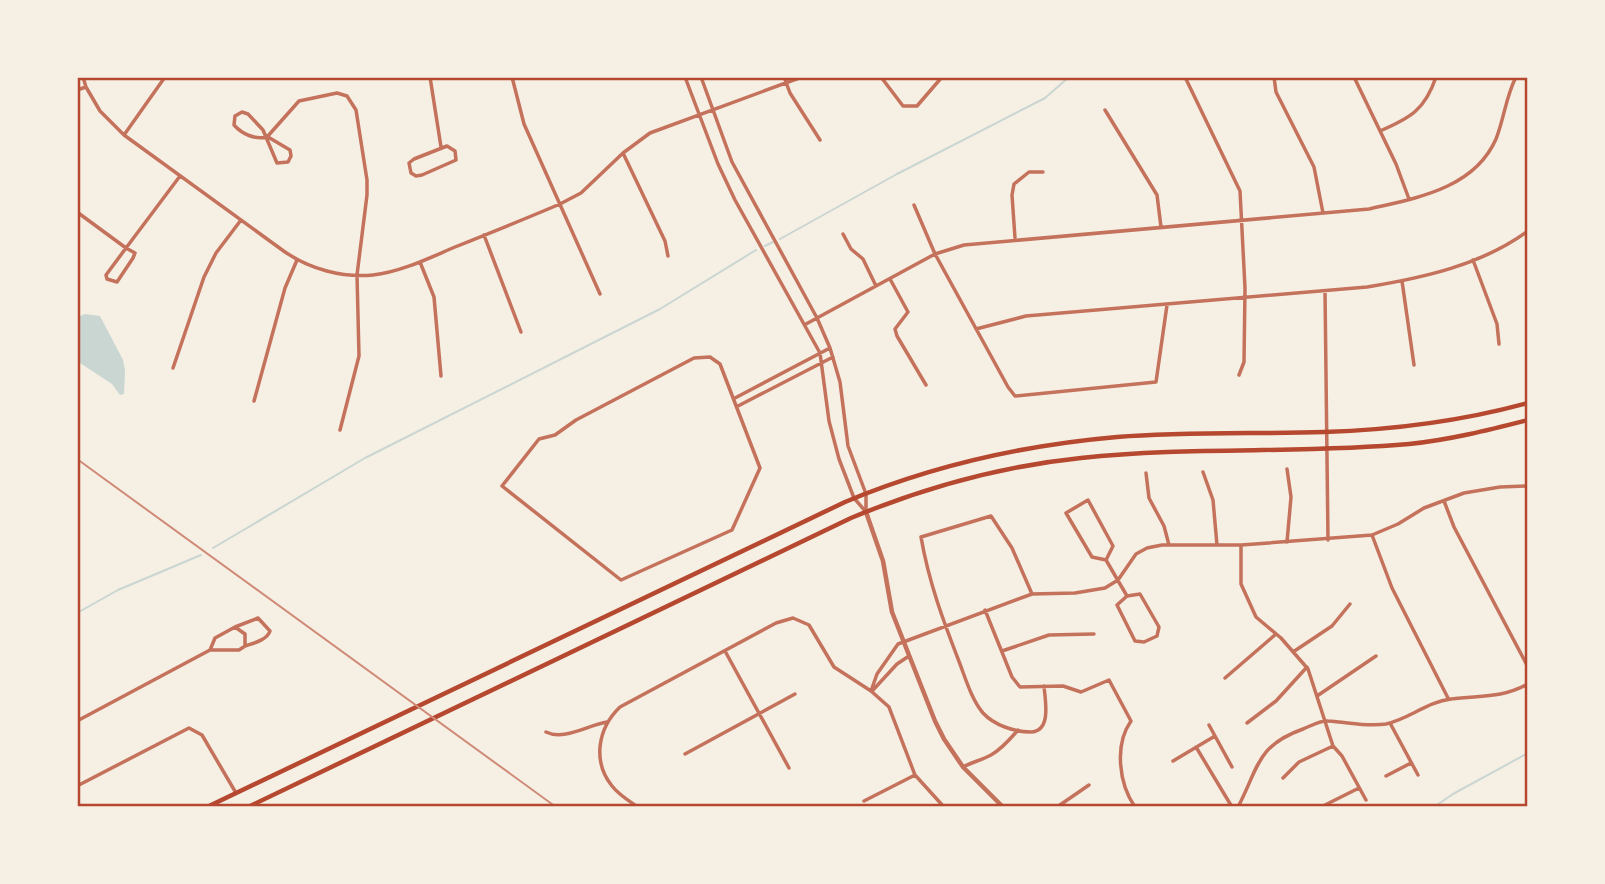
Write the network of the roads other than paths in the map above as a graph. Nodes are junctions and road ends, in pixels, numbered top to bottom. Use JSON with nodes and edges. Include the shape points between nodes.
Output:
{"nodes":[{"id":1,"x":83,"y":77,"type":"edge"},
{"id":2,"x":165,"y":77,"type":"edge"},
{"id":3,"x":430,"y":77,"type":"edge"},
{"id":4,"x":512,"y":77,"type":"edge"},
{"id":5,"x":685,"y":77,"type":"edge"},
{"id":6,"x":701,"y":77,"type":"edge"},
{"id":7,"x":784,"y":77,"type":"edge"},
{"id":8,"x":802,"y":77,"type":"edge"},
{"id":9,"x":881,"y":77,"type":"edge"},
{"id":10,"x":942,"y":77,"type":"edge"},
{"id":11,"x":1185,"y":77,"type":"edge"},
{"id":12,"x":1274,"y":77,"type":"edge"},
{"id":13,"x":1354,"y":77,"type":"edge"},
{"id":14,"x":1436,"y":77,"type":"edge"},
{"id":15,"x":1516,"y":77,"type":"edge"},
{"id":16,"x":786,"y":84,"type":"junction"},
{"id":17,"x":86,"y":87,"type":"junction"},
{"id":18,"x":77,"y":90,"type":"edge"},
{"id":19,"x":712,"y":110,"type":"junction"},
{"id":20,"x":1105,"y":110,"type":"dead end"},
{"id":21,"x":698,"y":115,"type":"junction"},
{"id":22,"x":1380,"y":131,"type":"junction"},
{"id":23,"x":124,"y":135,"type":"junction"},
{"id":24,"x":267,"y":137,"type":"junction"},
{"id":25,"x":820,"y":140,"type":"dead end"},
{"id":26,"x":441,"y":147,"type":"junction"},
{"id":27,"x":623,"y":153,"type":"junction"},
{"id":28,"x":1042,"y":172,"type":"dead end"},
{"id":29,"x":180,"y":176,"type":"junction"},
{"id":30,"x":1409,"y":200,"type":"junction"},
{"id":31,"x":561,"y":204,"type":"junction"},
{"id":32,"x":914,"y":205,"type":"dead end"},
{"id":33,"x":77,"y":212,"type":"edge"},
{"id":34,"x":1323,"y":213,"type":"junction"},
{"id":35,"x":241,"y":220,"type":"junction"},
{"id":36,"x":1241,"y":221,"type":"junction"},
{"id":37,"x":1161,"y":228,"type":"junction"},
{"id":38,"x":1528,"y":232,"type":"edge"},
{"id":39,"x":844,"y":234,"type":"dead end"},
{"id":40,"x":484,"y":235,"type":"junction"},
{"id":41,"x":1015,"y":238,"type":"junction"},
{"id":42,"x":126,"y":248,"type":"junction"},
{"id":43,"x":935,"y":254,"type":"junction"},
{"id":44,"x":668,"y":256,"type":"dead end"},
{"id":45,"x":297,"y":260,"type":"junction"},
{"id":46,"x":1473,"y":260,"type":"junction"},
{"id":47,"x":419,"y":262,"type":"junction"},
{"id":48,"x":357,"y":275,"type":"junction"},
{"id":49,"x":890,"y":279,"type":"junction"},
{"id":50,"x":1402,"y":281,"type":"junction"},
{"id":51,"x":876,"y":286,"type":"junction"},
{"id":52,"x":1325,"y":291,"type":"junction"},
{"id":53,"x":600,"y":294,"type":"dead end"},
{"id":54,"x":1244,"y":297,"type":"junction"},
{"id":55,"x":1167,"y":304,"type":"junction"},
{"id":56,"x":817,"y":318,"type":"junction"},
{"id":57,"x":806,"y":324,"type":"junction"},
{"id":58,"x":976,"y":329,"type":"junction"},
{"id":59,"x":521,"y":332,"type":"dead end"},
{"id":60,"x":1499,"y":344,"type":"dead end"},
{"id":61,"x":830,"y":348,"type":"junction"},
{"id":62,"x":820,"y":353,"type":"junction"},
{"id":63,"x":832,"y":358,"type":"junction"},
{"id":64,"x":822,"y":363,"type":"junction"},
{"id":65,"x":1413,"y":365,"type":"dead end"},
{"id":66,"x":173,"y":368,"type":"dead end"},
{"id":67,"x":1239,"y":375,"type":"dead end"},
{"id":68,"x":441,"y":376,"type":"dead end"},
{"id":69,"x":926,"y":385,"type":"dead end"},
{"id":70,"x":735,"y":398,"type":"junction"},
{"id":71,"x":254,"y":401,"type":"dead end"},
{"id":72,"x":1528,"y":403,"type":"edge"},
{"id":73,"x":738,"y":406,"type":"junction"},
{"id":74,"x":1528,"y":420,"type":"edge"},
{"id":75,"x":340,"y":430,"type":"dead end"},
{"id":76,"x":1327,"y":432,"type":"junction"},
{"id":77,"x":1327,"y":449,"type":"junction"},
{"id":78,"x":1287,"y":469,"type":"dead end"},
{"id":79,"x":1203,"y":471,"type":"dead end"},
{"id":80,"x":1146,"y":473,"type":"dead end"},
{"id":81,"x":1527,"y":487,"type":"edge"},
{"id":82,"x":866,"y":494,"type":"junction"},
{"id":83,"x":854,"y":498,"type":"junction"},
{"id":84,"x":1444,"y":500,"type":"junction"},
{"id":85,"x":866,"y":512,"type":"junction"},
{"id":86,"x":1372,"y":535,"type":"junction"},
{"id":87,"x":1328,"y":540,"type":"junction"},
{"id":88,"x":1287,"y":542,"type":"junction"},
{"id":89,"x":1169,"y":545,"type":"junction"},
{"id":90,"x":1217,"y":545,"type":"junction"},
{"id":91,"x":1241,"y":545,"type":"junction"},
{"id":92,"x":1106,"y":560,"type":"junction"},
{"id":93,"x":1118,"y":580,"type":"junction"},
{"id":94,"x":1032,"y":594,"type":"junction"},
{"id":95,"x":1127,"y":596,"type":"junction"},
{"id":96,"x":1350,"y":604,"type":"dead end"},
{"id":97,"x":985,"y":610,"type":"junction"},
{"id":98,"x":945,"y":625,"type":"junction"},
{"id":99,"x":235,"y":628,"type":"junction"},
{"id":100,"x":1094,"y":634,"type":"dead end"},
{"id":101,"x":1276,"y":634,"type":"junction"},
{"id":102,"x":904,"y":641,"type":"junction"},
{"id":103,"x":245,"y":646,"type":"junction"},
{"id":104,"x":210,"y":650,"type":"junction"},
{"id":105,"x":725,"y":651,"type":"junction"},
{"id":106,"x":1002,"y":651,"type":"junction"},
{"id":107,"x":1293,"y":652,"type":"junction"},
{"id":108,"x":909,"y":656,"type":"junction"},
{"id":109,"x":1376,"y":656,"type":"dead end"},
{"id":110,"x":1307,"y":667,"type":"junction"},
{"id":111,"x":1528,"y":667,"type":"edge"},
{"id":112,"x":1225,"y":678,"type":"dead end"},
{"id":113,"x":1528,"y":684,"type":"edge"},
{"id":114,"x":1044,"y":686,"type":"junction"},
{"id":115,"x":871,"y":691,"type":"junction"},
{"id":116,"x":795,"y":694,"type":"dead end"},
{"id":117,"x":1317,"y":696,"type":"junction"},
{"id":118,"x":1449,"y":699,"type":"junction"},
{"id":119,"x":758,"y":713,"type":"junction"},
{"id":120,"x":1325,"y":720,"type":"junction"},
{"id":121,"x":77,"y":721,"type":"edge"},
{"id":122,"x":607,"y":722,"type":"junction"},
{"id":123,"x":1247,"y":723,"type":"dead end"},
{"id":124,"x":1390,"y":723,"type":"junction"},
{"id":125,"x":1209,"y":725,"type":"dead end"},
{"id":126,"x":1018,"y":730,"type":"junction"},
{"id":127,"x":546,"y":732,"type":"dead end"},
{"id":128,"x":1215,"y":736,"type":"junction"},
{"id":129,"x":1333,"y":746,"type":"junction"},
{"id":130,"x":1196,"y":747,"type":"junction"},
{"id":131,"x":685,"y":754,"type":"dead end"},
{"id":132,"x":1174,"y":761,"type":"dead end"},
{"id":133,"x":1412,"y":763,"type":"junction"},
{"id":134,"x":963,"y":767,"type":"junction"},
{"id":135,"x":1232,"y":767,"type":"dead end"},
{"id":136,"x":789,"y":768,"type":"dead end"},
{"id":137,"x":915,"y":775,"type":"junction"},
{"id":138,"x":1418,"y":775,"type":"dead end"},
{"id":139,"x":1386,"y":776,"type":"dead end"},
{"id":140,"x":1283,"y":778,"type":"dead end"},
{"id":141,"x":1089,"y":785,"type":"dead end"},
{"id":142,"x":77,"y":786,"type":"edge"},
{"id":143,"x":1360,"y":788,"type":"junction"},
{"id":144,"x":236,"y":793,"type":"junction"},
{"id":145,"x":1366,"y":800,"type":"dead end"},
{"id":146,"x":864,"y":802,"type":"dead end"},
{"id":147,"x":208,"y":807,"type":"edge"},
{"id":148,"x":248,"y":807,"type":"edge"},
{"id":149,"x":638,"y":807,"type":"edge"},
{"id":150,"x":944,"y":807,"type":"edge"},
{"id":151,"x":1003,"y":807,"type":"edge"},
{"id":152,"x":1057,"y":807,"type":"edge"},
{"id":153,"x":1136,"y":807,"type":"edge"},
{"id":154,"x":1232,"y":807,"type":"edge"},
{"id":155,"x":1238,"y":807,"type":"edge"},
{"id":156,"x":1321,"y":807,"type":"edge"}],
"edges":[{"from":1,"to":17,"type":"street"},
{"from":2,"to":23,"type":"street"},
{"from":3,"to":26,"type":"street"},
{"from":4,"to":31,"type":"street","via":[[524,124]]},
{"from":5,"to":21,"type":"street"},
{"from":6,"to":19,"type":"street"},
{"from":7,"to":16,"type":"street"},
{"from":8,"to":16,"type":"street"},
{"from":9,"to":10,"type":"street","via":[[903,106],[909,107],[916,106]]},
{"from":11,"to":36,"type":"street","via":[[1240,191]]},
{"from":12,"to":34,"type":"street","via":[[1276,92],[1314,167]]},
{"from":13,"to":22,"type":"street"},
{"from":14,"to":22,"type":"street","via":[[1415,114]]},
{"from":15,"to":30,"type":"street","via":[[1487,155],[1453,185]]},
{"from":16,"to":19,"type":"street"},
{"from":16,"to":25,"type":"street"},
{"from":17,"to":18,"type":"street"},
{"from":17,"to":23,"type":"street","via":[[100,111]]},
{"from":19,"to":21,"type":"street"},
{"from":19,"to":56,"type":"street","via":[[732,162]]},
{"from":20,"to":37,"type":"street","via":[[1157,195]]},
{"from":21,"to":27,"type":"street","via":[[650,133]]},
{"from":21,"to":57,"type":"street","via":[[763,253]]},
{"from":22,"to":30,"type":"street"},
{"from":23,"to":29,"type":"street"},
{"from":24,"to":24,"type":"street","via":[[290,150],[288,162],[277,163]]},
{"from":24,"to":24,"type":"street","via":[[240,132],[234,116],[248,114]]},
{"from":24,"to":48,"type":"street","via":[[299,101],[337,93],[348,96],[356,110],[367,180]]},
{"from":26,"to":26,"type":"street","via":[[409,163],[411,173],[422,175],[456,160],[453,148]]},
{"from":27,"to":31,"type":"street","via":[[593,184]]},
{"from":27,"to":44,"type":"street"},
{"from":28,"to":41,"type":"street","via":[[1029,172],[1014,184]]},
{"from":29,"to":35,"type":"street"},
{"from":29,"to":42,"type":"street"},
{"from":30,"to":34,"type":"street"},
{"from":31,"to":40,"type":"street"},
{"from":31,"to":53,"type":"street"},
{"from":32,"to":43,"type":"street"},
{"from":33,"to":42,"type":"street"},
{"from":34,"to":36,"type":"street"},
{"from":35,"to":45,"type":"street"},
{"from":35,"to":66,"type":"street","via":[[204,277]]},
{"from":36,"to":37,"type":"street"},
{"from":36,"to":54,"type":"street"},
{"from":37,"to":41,"type":"street"},
{"from":38,"to":46,"type":"street"},
{"from":39,"to":51,"type":"street"},
{"from":40,"to":47,"type":"street"},
{"from":40,"to":59,"type":"street"},
{"from":41,"to":43,"type":"street"},
{"from":42,"to":42,"type":"street","via":[[106,275],[113,281],[117,282],[135,253]]},
{"from":43,"to":49,"type":"street"},
{"from":43,"to":58,"type":"street"},
{"from":45,"to":48,"type":"street","via":[[330,272]]},
{"from":45,"to":71,"type":"street"},
{"from":46,"to":50,"type":"street"},
{"from":46,"to":60,"type":"street","via":[[1497,324]]},
{"from":47,"to":48,"type":"street","via":[[386,273]]},
{"from":47,"to":68,"type":"street","via":[[433,297]]},
{"from":48,"to":75,"type":"street","via":[[359,356]]},
{"from":49,"to":51,"type":"street"},
{"from":49,"to":69,"type":"street","via":[[908,312],[895,329]]},
{"from":50,"to":52,"type":"street"},
{"from":50,"to":65,"type":"street"},
{"from":51,"to":56,"type":"street"},
{"from":52,"to":54,"type":"street"},
{"from":52,"to":76,"type":"street"},
{"from":54,"to":55,"type":"street"},
{"from":54,"to":67,"type":"street","via":[[1244,362]]},
{"from":55,"to":58,"type":"street","via":[[1026,316]]},
{"from":55,"to":58,"type":"street","via":[[1156,382],[1015,396]]},
{"from":56,"to":57,"type":"street"},
{"from":56,"to":61,"type":"street"},
{"from":57,"to":62,"type":"street"},
{"from":61,"to":62,"type":"street"},
{"from":61,"to":63,"type":"street"},
{"from":62,"to":64,"type":"street"},
{"from":62,"to":70,"type":"street"},
{"from":63,"to":64,"type":"street"},
{"from":63,"to":82,"type":"street","via":[[840,382],[850,456]]},
{"from":64,"to":73,"type":"street"},
{"from":64,"to":83,"type":"street","via":[[829,421]]},
{"from":70,"to":73,"type":"street"},
{"from":70,"to":73,"type":"street","via":[[720,364],[710,357],[694,358],[576,419],[555,435],[539,439],[502,486],[621,580],[732,530],[760,468]]},
{"from":72,"to":76,"type":"main road","via":[[1427,423]]},
{"from":74,"to":77,"type":"main road","via":[[1411,443]]},
{"from":76,"to":77,"type":"street"},
{"from":76,"to":82,"type":"main road","via":[[1155,435],[1059,444],[938,469]]},
{"from":77,"to":85,"type":"main road","via":[[1077,458],[982,476]]},
{"from":77,"to":87,"type":"street"},
{"from":78,"to":88,"type":"street","via":[[1291,497]]},
{"from":79,"to":90,"type":"street","via":[[1213,500]]},
{"from":80,"to":89,"type":"street","via":[[1149,498]]},
{"from":81,"to":84,"type":"street","via":[[1500,487]]},
{"from":82,"to":83,"type":"main road"},
{"from":82,"to":85,"type":"street"},
{"from":83,"to":85,"type":"street"},
{"from":83,"to":144,"type":"main road"},
{"from":84,"to":86,"type":"street"},
{"from":84,"to":111,"type":"street"},
{"from":85,"to":102,"type":"street"},
{"from":85,"to":148,"type":"main road"},
{"from":86,"to":87,"type":"street"},
{"from":86,"to":118,"type":"street","via":[[1392,588]]},
{"from":87,"to":88,"type":"street"},
{"from":88,"to":91,"type":"street"},
{"from":89,"to":90,"type":"street"},
{"from":89,"to":93,"type":"street","via":[[1136,554]]},
{"from":90,"to":91,"type":"street"},
{"from":91,"to":101,"type":"street","via":[[1241,584],[1256,617]]},
{"from":92,"to":92,"type":"street","via":[[1113,546],[1088,500],[1066,513],[1092,557]]},
{"from":92,"to":93,"type":"street"},
{"from":93,"to":94,"type":"street","via":[[1105,588],[1075,593]]},
{"from":93,"to":95,"type":"street"},
{"from":94,"to":97,"type":"street"},
{"from":94,"to":98,"type":"street","via":[[992,516],[921,537],[927,573]]},
{"from":95,"to":95,"type":"street","via":[[1140,594],[1159,627],[1157,636],[1135,641],[1117,605]]},
{"from":96,"to":107,"type":"street","via":[[1332,626]]},
{"from":97,"to":98,"type":"street"},
{"from":97,"to":106,"type":"street"},
{"from":98,"to":102,"type":"street"},
{"from":98,"to":126,"type":"street","via":[[982,711],[993,722]]},
{"from":99,"to":103,"type":"street","via":[[245,634]]},
{"from":99,"to":103,"type":"street","via":[[258,618],[267,625],[269,635]]},
{"from":99,"to":104,"type":"street","via":[[215,638]]},
{"from":100,"to":106,"type":"street","via":[[1049,635]]},
{"from":101,"to":107,"type":"street"},
{"from":101,"to":112,"type":"street"},
{"from":102,"to":108,"type":"street"},
{"from":102,"to":115,"type":"street","via":[[877,674]]},
{"from":103,"to":104,"type":"street"},
{"from":104,"to":121,"type":"street"},
{"from":105,"to":115,"type":"street","via":[[793,618],[809,625],[834,667]]},
{"from":105,"to":119,"type":"street"},
{"from":105,"to":122,"type":"street","via":[[620,708]]},
{"from":106,"to":114,"type":"street","via":[[1020,687]]},
{"from":107,"to":110,"type":"street"},
{"from":108,"to":115,"type":"street"},
{"from":108,"to":134,"type":"street","via":[[935,721]]},
{"from":109,"to":117,"type":"street"},
{"from":110,"to":117,"type":"street"},
{"from":110,"to":123,"type":"street","via":[[1276,701]]},
{"from":113,"to":118,"type":"street","via":[[1493,697]]},
{"from":114,"to":126,"type":"street","via":[[1046,720],[1034,732]]},
{"from":114,"to":153,"type":"street","via":[[1082,692],[1109,680],[1131,721],[1122,743],[1123,784]]},
{"from":115,"to":137,"type":"street","via":[[889,707]]},
{"from":116,"to":119,"type":"street"},
{"from":117,"to":120,"type":"street"},
{"from":118,"to":124,"type":"street"},
{"from":119,"to":131,"type":"street"},
{"from":119,"to":136,"type":"street"},
{"from":120,"to":124,"type":"street","via":[[1367,726]]},
{"from":120,"to":129,"type":"street"},
{"from":120,"to":155,"type":"street","via":[[1281,737],[1262,756]]},
{"from":122,"to":127,"type":"street","via":[[569,734]]},
{"from":122,"to":149,"type":"street","via":[[600,744],[603,770],[612,785]]},
{"from":124,"to":133,"type":"street"},
{"from":125,"to":128,"type":"street"},
{"from":126,"to":134,"type":"street","via":[[995,753]]},
{"from":128,"to":130,"type":"street"},
{"from":128,"to":135,"type":"street"},
{"from":129,"to":140,"type":"street","via":[[1299,762]]},
{"from":129,"to":143,"type":"street"},
{"from":130,"to":132,"type":"street"},
{"from":130,"to":154,"type":"street"},
{"from":133,"to":138,"type":"street"},
{"from":133,"to":139,"type":"street"},
{"from":134,"to":151,"type":"street"},
{"from":137,"to":146,"type":"street"},
{"from":137,"to":150,"type":"street"},
{"from":141,"to":152,"type":"street"},
{"from":142,"to":144,"type":"street","via":[[189,728],[202,735]]},
{"from":143,"to":145,"type":"street"},
{"from":143,"to":156,"type":"street"},
{"from":144,"to":147,"type":"main road"}]}
